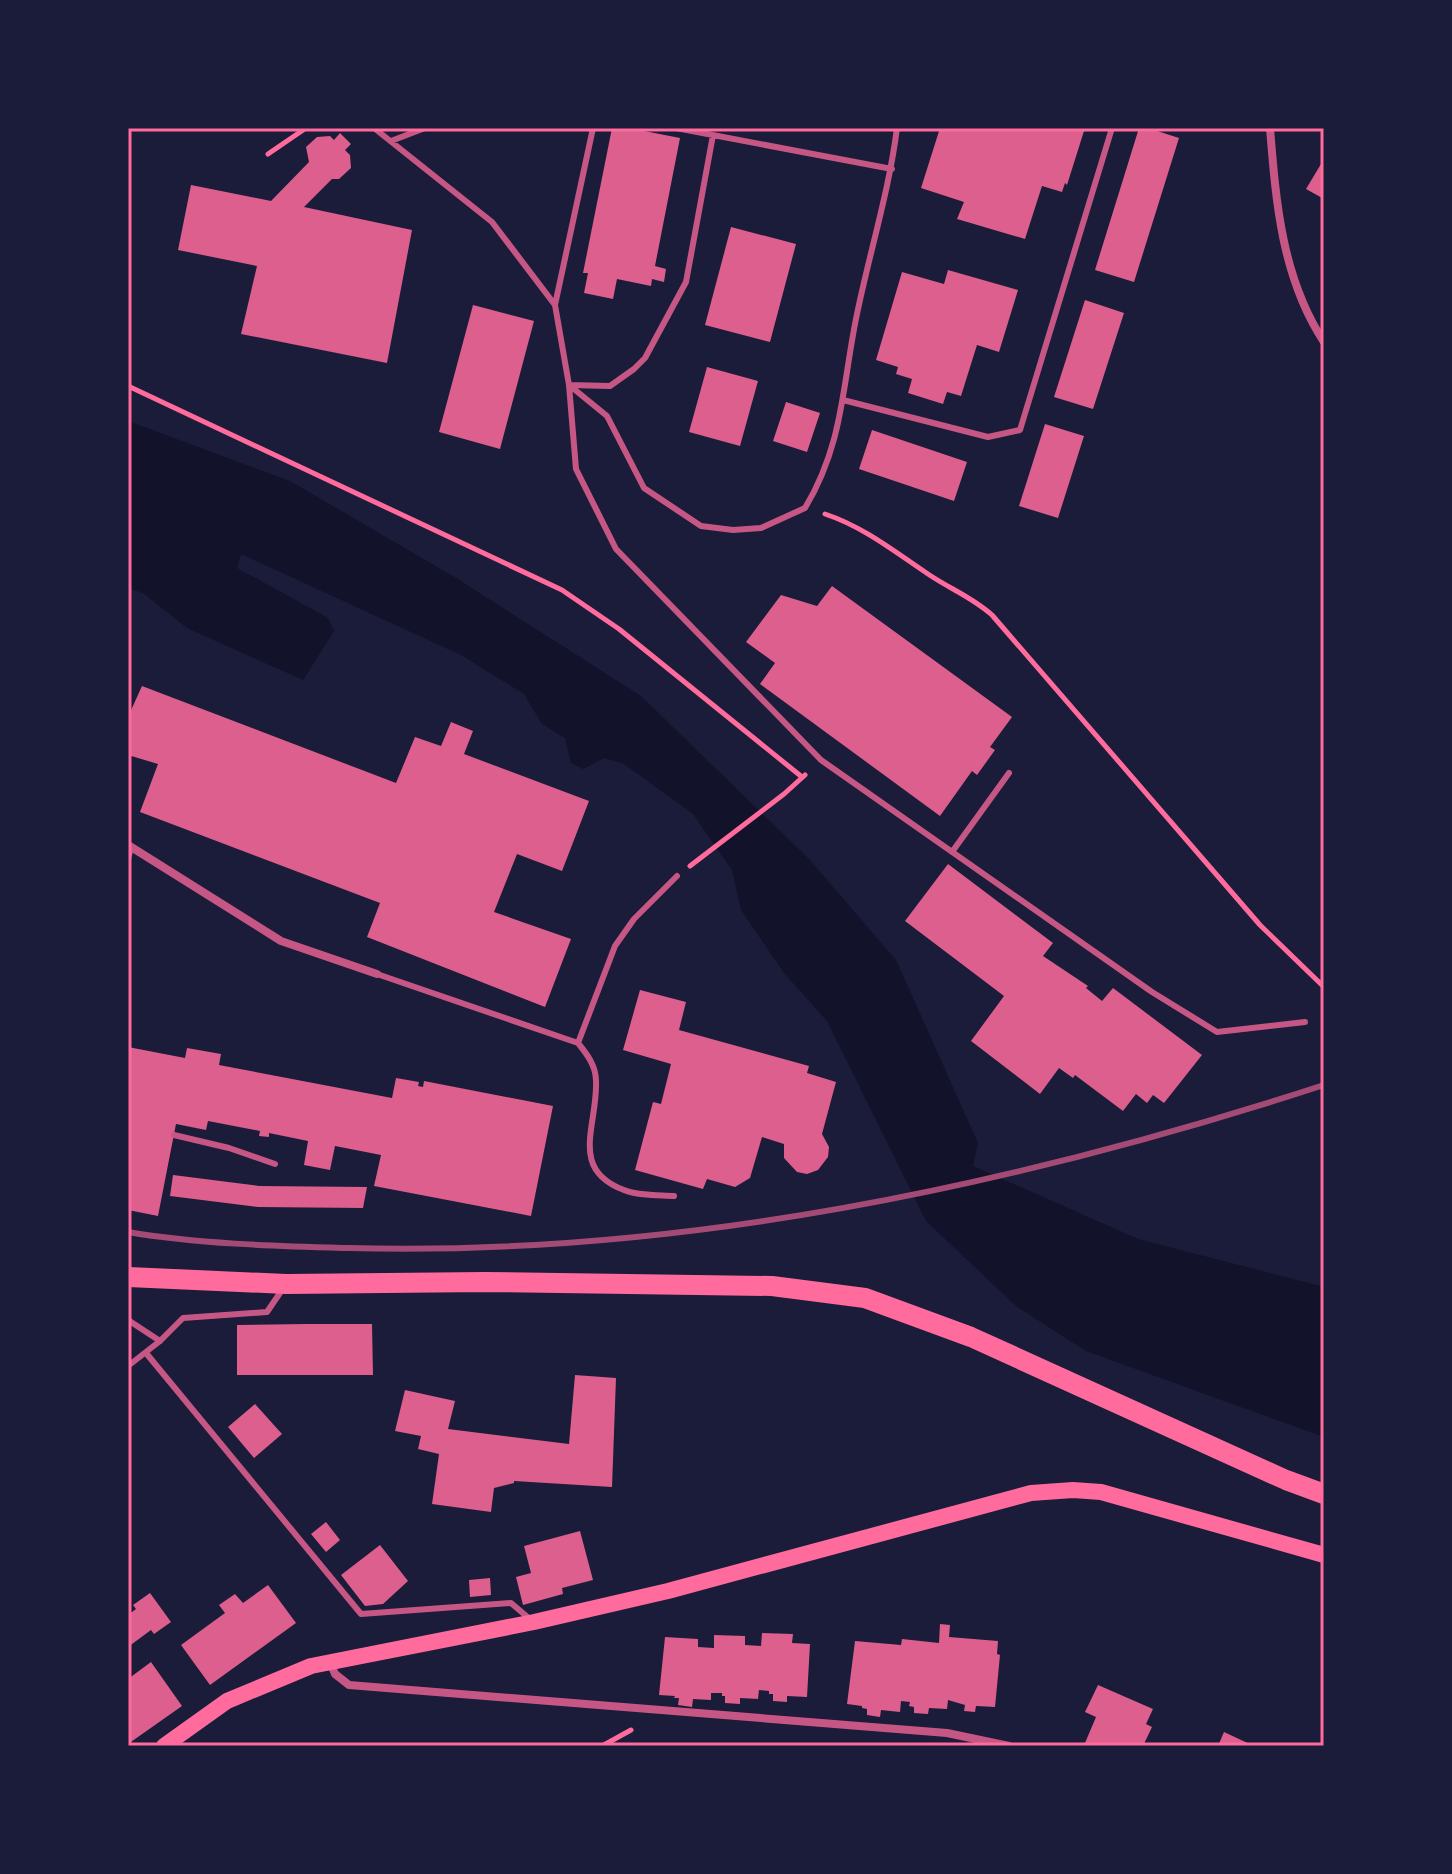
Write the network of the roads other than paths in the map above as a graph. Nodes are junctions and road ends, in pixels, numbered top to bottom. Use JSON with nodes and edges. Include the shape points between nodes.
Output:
{"nodes":[{"id":1,"x":374,"y":128,"type":"edge"},
{"id":2,"x":425,"y":128,"type":"edge"},
{"id":3,"x":593,"y":128,"type":"edge"},
{"id":4,"x":676,"y":128,"type":"edge"},
{"id":5,"x":897,"y":128,"type":"edge"},
{"id":6,"x":1112,"y":128,"type":"edge"},
{"id":7,"x":1270,"y":128,"type":"edge"},
{"id":8,"x":713,"y":135,"type":"junction"},
{"id":9,"x":391,"y":142,"type":"junction"},
{"id":10,"x":892,"y":169,"type":"junction"},
{"id":11,"x":555,"y":305,"type":"junction"},
{"id":12,"x":1324,"y":342,"type":"edge"},
{"id":13,"x":569,"y":385,"type":"junction"},
{"id":14,"x":843,"y":400,"type":"junction"},
{"id":15,"x":1009,"y":773,"type":"dead end"},
{"id":16,"x":130,"y":846,"type":"edge"},
{"id":17,"x":952,"y":852,"type":"junction"},
{"id":18,"x":128,"y":859,"type":"edge"},
{"id":19,"x":677,"y":876,"type":"road end"},
{"id":20,"x":377,"y":974,"type":"joint"},
{"id":21,"x":1305,"y":1022,"type":"dead end"},
{"id":22,"x":578,"y":1043,"type":"junction"},
{"id":23,"x":174,"y":1135,"type":"dead end"},
{"id":24,"x":275,"y":1164,"type":"dead end"},
{"id":25,"x":674,"y":1196,"type":"dead end"},
{"id":26,"x":128,"y":1277,"type":"edge"},
{"id":27,"x":286,"y":1284,"type":"junction"},
{"id":28,"x":128,"y":1320,"type":"edge"},
{"id":29,"x":160,"y":1341,"type":"junction"},
{"id":30,"x":146,"y":1353,"type":"junction"},
{"id":31,"x":128,"y":1366,"type":"edge"},
{"id":32,"x":1324,"y":1494,"type":"edge"},
{"id":33,"x":1324,"y":1555,"type":"edge"},
{"id":34,"x":534,"y":1622,"type":"junction"},
{"id":35,"x":330,"y":1662,"type":"junction"},
{"id":36,"x":164,"y":1746,"type":"edge"},
{"id":37,"x":1009,"y":1746,"type":"edge"}],
"edges":[{"from":1,"to":9,"type":"lane"},
{"from":2,"to":9,"type":"lane"},
{"from":3,"to":11,"type":"lane"},
{"from":4,"to":8,"type":"lane"},
{"from":5,"to":10,"type":"lane"},
{"from":6,"to":14,"type":"lane","via":[[1020,430],[988,437]]},
{"from":7,"to":12,"type":"street","via":[[1283,245],[1301,299]]},
{"from":8,"to":10,"type":"lane"},
{"from":8,"to":13,"type":"lane","via":[[686,282],[645,358],[610,386]]},
{"from":9,"to":11,"type":"lane","via":[[492,222]]},
{"from":10,"to":14,"type":"lane","via":[[856,315]]},
{"from":11,"to":13,"type":"lane"},
{"from":13,"to":14,"type":"lane","via":[[607,416],[644,488],[701,526],[733,530],[761,528],[805,508],[832,452]]},
{"from":13,"to":17,"type":"lane","via":[[576,469],[616,549],[821,760]]},
{"from":15,"to":17,"type":"lane"},
{"from":16,"to":18,"type":"lane"},
{"from":16,"to":20,"type":"street","via":[[281,941]]},
{"from":17,"to":21,"type":"lane","via":[[1217,1032]]},
{"from":19,"to":22,"type":"lane","via":[[615,946]]},
{"from":20,"to":22,"type":"lane"},
{"from":22,"to":25,"type":"lane","via":[[591,1060],[596,1080],[589,1156],[598,1176],[625,1191]]},
{"from":23,"to":24,"type":"lane"},
{"from":26,"to":27,"type":"main road"},
{"from":27,"to":29,"type":"lane","via":[[267,1312],[183,1318]]},
{"from":27,"to":32,"type":"main road","via":[[756,1286],[865,1298],[971,1337]]},
{"from":28,"to":29,"type":"lane"},
{"from":29,"to":30,"type":"lane"},
{"from":30,"to":31,"type":"lane"},
{"from":30,"to":34,"type":"lane","via":[[361,1614],[511,1603]]},
{"from":33,"to":34,"type":"main road","via":[[1101,1492],[1031,1493]]},
{"from":34,"to":35,"type":"main road"},
{"from":35,"to":36,"type":"main road","via":[[227,1701]]},
{"from":35,"to":37,"type":"street","via":[[349,1685],[947,1733]]}]}
